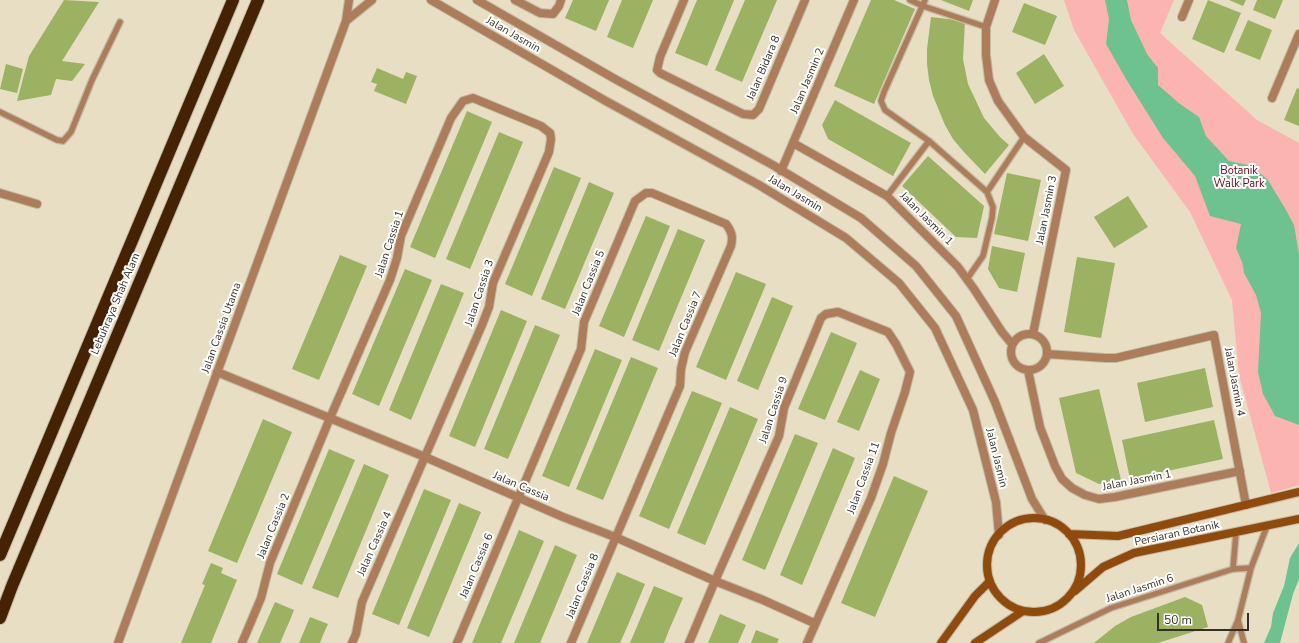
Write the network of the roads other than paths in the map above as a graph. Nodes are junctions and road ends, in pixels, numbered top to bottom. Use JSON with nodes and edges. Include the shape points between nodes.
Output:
{"nodes":[{"id":1,"x":233,"y":0,"type":"edge"},
{"id":2,"x":258,"y":0,"type":"edge"},
{"id":3,"x":349,"y":0,"type":"edge"},
{"id":4,"x":372,"y":0,"type":"edge"},
{"id":5,"x":431,"y":0,"type":"edge"},
{"id":6,"x":477,"y":0,"type":"edge"},
{"id":7,"x":515,"y":0,"type":"edge"},
{"id":8,"x":561,"y":0,"type":"edge"},
{"id":9,"x":684,"y":0,"type":"edge"},
{"id":10,"x":805,"y":0,"type":"edge"},
{"id":11,"x":854,"y":0,"type":"edge"},
{"id":12,"x":910,"y":0,"type":"edge"},
{"id":13,"x":995,"y":0,"type":"edge"},
{"id":14,"x":1190,"y":0,"type":"edge"},
{"id":15,"x":924,"y":3,"type":"edge"},
{"id":16,"x":1182,"y":17,"type":"dead end"},
{"id":17,"x":346,"y":20,"type":"junction"},
{"id":18,"x":120,"y":22,"type":"dead end"},
{"id":19,"x":986,"y":27,"type":"junction"},
{"id":20,"x":1299,"y":34,"type":"edge"},
{"id":21,"x":1272,"y":98,"type":"dead end"},
{"id":22,"x":0,"y":112,"type":"edge"},
{"id":23,"x":509,"y":112,"type":"joint"},
{"id":24,"x":1024,"y":137,"type":"junction"},
{"id":25,"x":929,"y":141,"type":"junction"},
{"id":26,"x":793,"y":143,"type":"junction"},
{"id":27,"x":781,"y":170,"type":"junction"},
{"id":28,"x":987,"y":192,"type":"junction"},
{"id":29,"x":0,"y":193,"type":"edge"},
{"id":30,"x":887,"y":196,"type":"junction"},
{"id":31,"x":37,"y":204,"type":"dead end"},
{"id":32,"x":690,"y":208,"type":"joint"},
{"id":33,"x":967,"y":279,"type":"junction"},
{"id":34,"x":873,"y":326,"type":"joint"},
{"id":35,"x":1033,"y":334,"type":"junction"},
{"id":36,"x":1012,"y":344,"type":"junction"},
{"id":37,"x":1047,"y":354,"type":"junction"},
{"id":38,"x":1028,"y":370,"type":"junction"},
{"id":39,"x":217,"y":372,"type":"junction"},
{"id":40,"x":330,"y":418,"type":"junction"},
{"id":41,"x":426,"y":457,"type":"junction"},
{"id":42,"x":1240,"y":471,"type":"junction"},
{"id":43,"x":1299,"y":492,"type":"edge"},
{"id":44,"x":518,"y":498,"type":"junction"},
{"id":45,"x":1246,"y":505,"type":"junction"},
{"id":46,"x":1299,"y":519,"type":"edge"},
{"id":47,"x":1045,"y":520,"type":"junction"},
{"id":48,"x":1266,"y":526,"type":"junction"},
{"id":49,"x":1236,"y":533,"type":"junction"},
{"id":50,"x":1069,"y":534,"type":"junction"},
{"id":51,"x":999,"y":535,"type":"junction"},
{"id":52,"x":615,"y":537,"type":"junction"},
{"id":53,"x":0,"y":555,"type":"edge"},
{"id":54,"x":1251,"y":568,"type":"junction"},
{"id":55,"x":1233,"y":569,"type":"junction"},
{"id":56,"x":715,"y":581,"type":"junction"},
{"id":57,"x":990,"y":581,"type":"junction"},
{"id":58,"x":12,"y":586,"type":"junction"},
{"id":59,"x":1070,"y":595,"type":"junction"},
{"id":60,"x":1023,"y":611,"type":"junction"},
{"id":61,"x":0,"y":618,"type":"edge"},
{"id":62,"x":1238,"y":620,"type":"junction"},
{"id":63,"x":0,"y":623,"type":"edge"},
{"id":64,"x":814,"y":623,"type":"junction"},
{"id":65,"x":1048,"y":641,"type":"edge"},
{"id":66,"x":118,"y":643,"type":"edge"},
{"id":67,"x":242,"y":643,"type":"edge"},
{"id":68,"x":352,"y":643,"type":"edge"},
{"id":69,"x":457,"y":643,"type":"edge"},
{"id":70,"x":571,"y":643,"type":"edge"},
{"id":71,"x":689,"y":643,"type":"edge"},
{"id":72,"x":807,"y":643,"type":"edge"},
{"id":73,"x":941,"y":643,"type":"edge"},
{"id":74,"x":975,"y":643,"type":"edge"},
{"id":75,"x":1039,"y":643,"type":"edge"},
{"id":76,"x":1228,"y":643,"type":"edge"},
{"id":77,"x":1244,"y":643,"type":"edge"}],
"edges":[{"from":1,"to":53,"type":"highway","name":"Lebuhraya Shah Alam"},
{"from":2,"to":58,"type":"highway","name":"Lebuhraya Shah Alam"},
{"from":3,"to":17,"type":"street","name":"Jalan Cassia Utama"},
{"from":4,"to":17,"type":"street"},
{"from":5,"to":51,"type":"street","name":"Jalan Jasmin","via":[[604,100],[759,185],[846,238],[899,283],[935,328],[972,410],[996,502]]},
{"from":6,"to":27,"type":"street","name":"Jalan Jasmin"},
{"from":7,"to":8,"type":"street","via":[[540,13],[553,14]]},
{"from":9,"to":10,"type":"street","name":"Jalan Bidara 8","via":[[657,70],[743,114],[753,115],[759,109]]},
{"from":11,"to":26,"type":"street","name":"Jalan Jasmin 2"},
{"from":12,"to":15,"type":"lane"},
{"from":13,"to":19,"type":"street","name":"Jalan Jasmin 3"},
{"from":14,"to":16,"type":"street"},
{"from":15,"to":19,"type":"lane"},
{"from":15,"to":25,"type":"lane","via":[[881,101],[885,110]]},
{"from":17,"to":39,"type":"street","name":"Jalan Cassia Utama"},
{"from":18,"to":22,"type":"lane","via":[[71,132],[63,141]]},
{"from":19,"to":24,"type":"street","name":"Jalan Jasmin 3","via":[[989,80],[998,101]]},
{"from":20,"to":21,"type":"street"},
{"from":23,"to":40,"type":"street","name":"Jalan Cassia 1","via":[[473,98],[463,101],[451,118],[401,236],[390,280]]},
{"from":23,"to":41,"type":"street","name":"Jalan Cassia 3","via":[[541,126],[550,133],[550,152],[505,252],[493,283],[489,307]]},
{"from":24,"to":28,"type":"lane"},
{"from":24,"to":35,"type":"street","name":"Jalan Jasmin 3","via":[[1066,170]]},
{"from":25,"to":28,"type":"lane"},
{"from":25,"to":30,"type":"lane"},
{"from":26,"to":27,"type":"street","name":"Jalan Jasmin 2"},
{"from":26,"to":30,"type":"street","name":"Jalan Jasmin 1"},
{"from":27,"to":47,"type":"street","name":"Jalan Jasmin","via":[[861,218],[916,266],[956,316],[995,402],[1032,499]]},
{"from":28,"to":33,"type":"lane","via":[[993,208],[992,218],[983,256]]},
{"from":29,"to":31,"type":"street"},
{"from":30,"to":33,"type":"street","name":"Jalan Jasmin 1","via":[[943,251]]},
{"from":32,"to":44,"type":"street","name":"Jalan Cassia 5","via":[[652,193],[646,193],[635,201],[584,322],[581,349]]},
{"from":32,"to":52,"type":"street","name":"Jalan Cassia 7","via":[[726,224],[732,232],[733,239],[685,352],[680,369],[680,386]]},
{"from":33,"to":36,"type":"street","name":"Jalan Jasmin 1"},
{"from":34,"to":56,"type":"street","name":"Jalan Cassia 9","via":[[838,312],[826,314],[821,318],[784,408],[779,436]]},
{"from":34,"to":64,"type":"street","name":"Jalan Cassia 11","via":[[888,332],[910,372],[871,498]]},
{"from":35,"to":36,"type":"street","via":[[1023,334]]},
{"from":35,"to":37,"type":"street","via":[[1044,342]]},
{"from":36,"to":38,"type":"street","via":[[1010,354],[1015,365]]},
{"from":37,"to":38,"type":"street","via":[[1042,365]]},
{"from":37,"to":42,"type":"street","name":"Jalan Jasmin 4","via":[[1116,358],[1214,335]]},
{"from":38,"to":42,"type":"street","name":"Jalan Jasmin 1","via":[[1040,427],[1055,466],[1062,479],[1085,495],[1099,499],[1116,497]]},
{"from":39,"to":40,"type":"street","name":"Jalan Cassia"},
{"from":39,"to":66,"type":"street","name":"Jalan Cassia Utama"},
{"from":40,"to":41,"type":"street","name":"Jalan Cassia"},
{"from":40,"to":67,"type":"street","name":"Jalan Cassia 2","via":[[270,563],[261,598]]},
{"from":41,"to":44,"type":"street","name":"Jalan Cassia"},
{"from":41,"to":68,"type":"street","name":"Jalan Cassia 4","via":[[362,602]]},
{"from":42,"to":45,"type":"street","name":"Jalan Jasmin 4"},
{"from":43,"to":45,"type":"main road","name":"Persiaran Botanik"},
{"from":44,"to":52,"type":"street","name":"Jalan Cassia"},
{"from":44,"to":69,"type":"street","name":"Jalan Cassia 6"},
{"from":45,"to":50,"type":"main road","name":"Persiaran Botanik","via":[[1118,536]]},
{"from":46,"to":48,"type":"main road","name":"Persiaran Botanik"},
{"from":47,"to":50,"type":"main road"},
{"from":47,"to":51,"type":"main road","via":[[1028,519],[1017,522]]},
{"from":48,"to":49,"type":"main road","name":"Persiaran Botanik"},
{"from":48,"to":54,"type":"lane"},
{"from":49,"to":55,"type":"lane"},
{"from":49,"to":59,"type":"main road","name":"Persiaran Botanik","via":[[1134,554],[1103,567]]},
{"from":50,"to":59,"type":"main road","via":[[1077,545],[1081,558],[1081,571]]},
{"from":51,"to":57,"type":"main road","via":[[988,557]]},
{"from":52,"to":56,"type":"street","name":"Jalan Cassia"},
{"from":52,"to":70,"type":"street","name":"Jalan Cassia 8"},
{"from":54,"to":55,"type":"lane","name":"Jalan Jasmin 6"},
{"from":54,"to":62,"type":"lane"},
{"from":55,"to":65,"type":"lane","name":"Jalan Jasmin 6","via":[[1111,608]]},
{"from":56,"to":64,"type":"street","name":"Jalan Cassia"},
{"from":56,"to":71,"type":"street","name":"Jalan Cassia 9"},
{"from":57,"to":60,"type":"main road","via":[[998,595],[1009,605]]},
{"from":57,"to":73,"type":"main road","via":[[975,596]]},
{"from":58,"to":61,"type":"highway","name":"Lebuhraya Shah Alam"},
{"from":58,"to":63,"type":"highway"},
{"from":59,"to":60,"type":"main road","via":[[1061,604],[1049,610]]},
{"from":60,"to":74,"type":"main road"},
{"from":62,"to":76,"type":"lane"},
{"from":62,"to":77,"type":"lane"},
{"from":64,"to":72,"type":"street","name":"Jalan Cassia 11"},
{"from":65,"to":75,"type":"lane","name":"Jalan Jasmin 6"}]}
